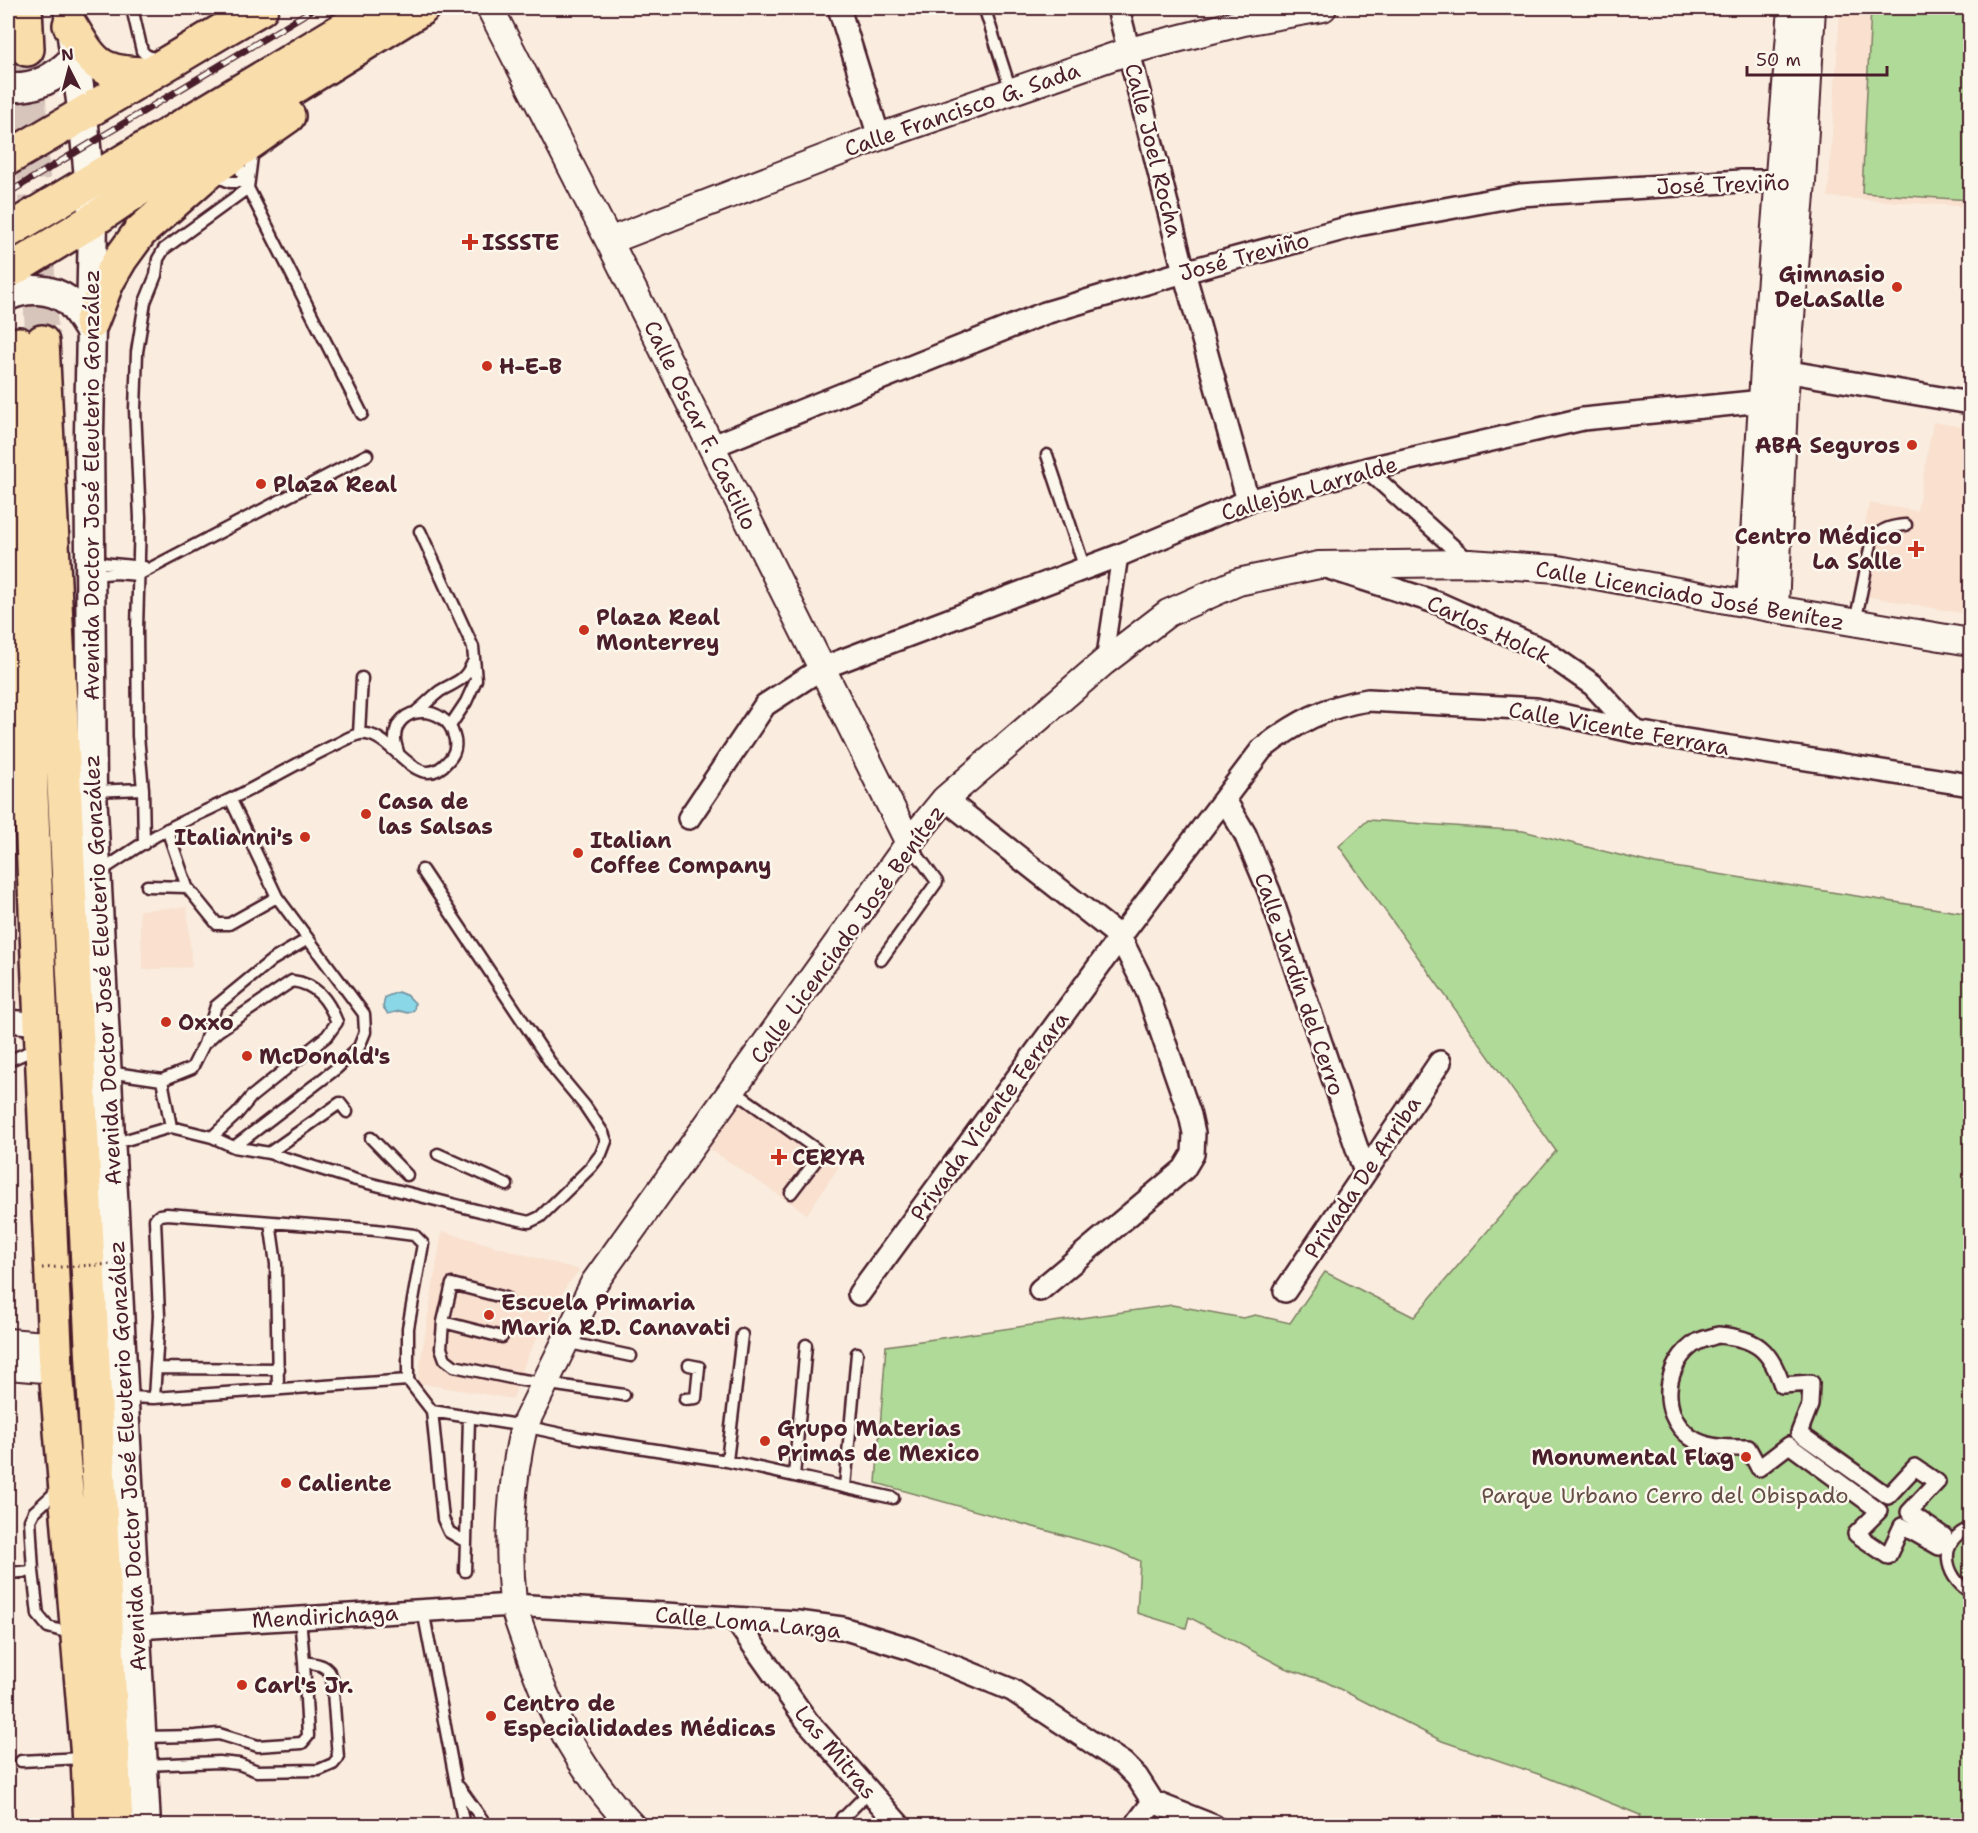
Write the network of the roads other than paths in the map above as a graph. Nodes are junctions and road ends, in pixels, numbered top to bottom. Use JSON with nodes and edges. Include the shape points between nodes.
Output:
{"nodes":[{"id":1,"x":26,"y":8,"type":"edge"},
{"id":2,"x":132,"y":8,"type":"edge"},
{"id":3,"x":261,"y":8,"type":"edge"},
{"id":4,"x":379,"y":8,"type":"edge"},
{"id":5,"x":422,"y":8,"type":"edge"},
{"id":6,"x":447,"y":8,"type":"edge"},
{"id":7,"x":490,"y":8,"type":"edge"},
{"id":8,"x":839,"y":8,"type":"edge"},
{"id":9,"x":1118,"y":8,"type":"edge"},
{"id":10,"x":1323,"y":8,"type":"edge"},
{"id":11,"x":1792,"y":8,"type":"edge"},
{"id":12,"x":1812,"y":8,"type":"edge"},
{"id":13,"x":986,"y":13,"type":"dead end"},
{"id":14,"x":69,"y":16,"type":"edge"},
{"id":15,"x":27,"y":49,"type":"tunnel mouth"},
{"id":16,"x":1129,"y":51,"type":"junction"},
{"id":17,"x":74,"y":59,"type":"junction"},
{"id":18,"x":157,"y":69,"type":"junction"},
{"id":19,"x":8,"y":87,"type":"edge"},
{"id":20,"x":1011,"y":91,"type":"junction"},
{"id":21,"x":83,"y":115,"type":"junction"},
{"id":22,"x":879,"y":137,"type":"junction"},
{"id":23,"x":155,"y":141,"type":"junction"},
{"id":24,"x":240,"y":153,"type":"junction"},
{"id":25,"x":8,"y":158,"type":"edge"},
{"id":26,"x":90,"y":181,"type":"junction"},
{"id":27,"x":1790,"y":181,"type":"junction"},
{"id":28,"x":93,"y":220,"type":"junction"},
{"id":29,"x":8,"y":231,"type":"edge"},
{"id":30,"x":609,"y":241,"type":"junction"},
{"id":31,"x":8,"y":272,"type":"edge"},
{"id":32,"x":1184,"y":272,"type":"junction"},
{"id":33,"x":8,"y":296,"type":"edge"},
{"id":34,"x":90,"y":327,"type":"junction"},
{"id":35,"x":1775,"y":370,"type":"junction"},
{"id":36,"x":1773,"y":402,"type":"junction"},
{"id":37,"x":1971,"y":403,"type":"edge"},
{"id":38,"x":362,"y":414,"type":"dead end"},
{"id":39,"x":713,"y":446,"type":"junction"},
{"id":40,"x":367,"y":455,"type":"dead end"},
{"id":41,"x":1047,"y":455,"type":"dead end"},
{"id":42,"x":1366,"y":469,"type":"junction"},
{"id":43,"x":1248,"y":501,"type":"junction"},
{"id":44,"x":1906,"y":525,"type":"dead end"},
{"id":45,"x":420,"y":531,"type":"dead end"},
{"id":46,"x":1120,"y":555,"type":"junction"},
{"id":47,"x":1470,"y":564,"type":"junction"},
{"id":48,"x":1319,"y":565,"type":"junction"},
{"id":49,"x":90,"y":569,"type":"junction"},
{"id":50,"x":1085,"y":569,"type":"junction"},
{"id":51,"x":142,"y":570,"type":"junction"},
{"id":52,"x":1750,"y":604,"type":"junction"},
{"id":53,"x":1775,"y":609,"type":"junction"},
{"id":54,"x":1855,"y":623,"type":"junction"},
{"id":55,"x":1971,"y":642,"type":"edge"},
{"id":56,"x":8,"y":646,"type":"edge"},
{"id":57,"x":475,"y":659,"type":"junction"},
{"id":58,"x":1104,"y":662,"type":"junction"},
{"id":59,"x":822,"y":668,"type":"junction"},
{"id":60,"x":362,"y":678,"type":"dead end"},
{"id":61,"x":417,"y":711,"type":"junction"},
{"id":62,"x":450,"y":726,"type":"junction"},
{"id":63,"x":1636,"y":732,"type":"junction"},
{"id":64,"x":359,"y":734,"type":"junction"},
{"id":65,"x":398,"y":752,"type":"junction"},
{"id":66,"x":1971,"y":785,"type":"edge"},
{"id":67,"x":143,"y":789,"type":"junction"},
{"id":68,"x":92,"y":791,"type":"junction"},
{"id":69,"x":31,"y":794,"type":"junction"},
{"id":70,"x":945,"y":799,"type":"junction"},
{"id":71,"x":231,"y":800,"type":"junction"},
{"id":72,"x":1225,"y":800,"type":"junction"},
{"id":73,"x":689,"y":818,"type":"dead end"},
{"id":74,"x":167,"y":830,"type":"junction"},
{"id":75,"x":909,"y":843,"type":"junction"},
{"id":76,"x":144,"y":844,"type":"junction"},
{"id":77,"x":422,"y":870,"type":"dead end"},
{"id":78,"x":96,"y":874,"type":"junction"},
{"id":79,"x":147,"y":886,"type":"dead end"},
{"id":80,"x":187,"y":887,"type":"junction"},
{"id":81,"x":277,"y":897,"type":"junction"},
{"id":82,"x":1120,"y":937,"type":"junction"},
{"id":83,"x":308,"y":939,"type":"junction"},
{"id":84,"x":881,"y":960,"type":"dead end"},
{"id":85,"x":8,"y":1021,"type":"edge"},
{"id":86,"x":41,"y":1034,"type":"junction"},
{"id":87,"x":204,"y":1044,"type":"junction"},
{"id":88,"x":8,"y":1061,"type":"edge"},
{"id":89,"x":1440,"y":1062,"type":"dead end"},
{"id":90,"x":105,"y":1072,"type":"junction"},
{"id":91,"x":162,"y":1080,"type":"junction"},
{"id":92,"x":733,"y":1089,"type":"junction"},
{"id":93,"x":347,"y":1112,"type":"dead end"},
{"id":94,"x":171,"y":1126,"type":"junction"},
{"id":95,"x":212,"y":1137,"type":"junction"},
{"id":96,"x":371,"y":1138,"type":"dead end"},
{"id":97,"x":110,"y":1145,"type":"junction"},
{"id":98,"x":234,"y":1147,"type":"junction"},
{"id":99,"x":269,"y":1153,"type":"junction"},
{"id":100,"x":438,"y":1154,"type":"dead end"},
{"id":101,"x":1365,"y":1172,"type":"junction"},
{"id":102,"x":407,"y":1176,"type":"dead end"},
{"id":103,"x":507,"y":1185,"type":"dead end"},
{"id":104,"x":791,"y":1193,"type":"dead end"},
{"id":105,"x":270,"y":1222,"type":"junction"},
{"id":106,"x":1040,"y":1290,"type":"dead end"},
{"id":107,"x":1285,"y":1292,"type":"dead end"},
{"id":108,"x":859,"y":1294,"type":"dead end"},
{"id":109,"x":506,"y":1298,"type":"dead end"},
{"id":110,"x":443,"y":1322,"type":"junction"},
{"id":111,"x":742,"y":1335,"type":"dead end"},
{"id":112,"x":502,"y":1337,"type":"dead end"},
{"id":113,"x":8,"y":1342,"type":"edge"},
{"id":114,"x":565,"y":1342,"type":"junction"},
{"id":115,"x":806,"y":1345,"type":"dead end"},
{"id":116,"x":857,"y":1353,"type":"dead end"},
{"id":117,"x":631,"y":1356,"type":"dead end"},
{"id":118,"x":57,"y":1358,"type":"junction"},
{"id":119,"x":689,"y":1365,"type":"dead end"},
{"id":120,"x":8,"y":1366,"type":"edge"},
{"id":121,"x":157,"y":1368,"type":"junction"},
{"id":122,"x":279,"y":1369,"type":"junction"},
{"id":123,"x":408,"y":1380,"type":"junction"},
{"id":124,"x":545,"y":1383,"type":"junction"},
{"id":125,"x":1782,"y":1385,"type":"joint"},
{"id":126,"x":278,"y":1389,"type":"junction"},
{"id":127,"x":624,"y":1395,"type":"dead end"},
{"id":128,"x":123,"y":1397,"type":"junction"},
{"id":129,"x":154,"y":1398,"type":"junction"},
{"id":130,"x":685,"y":1399,"type":"dead end"},
{"id":131,"x":432,"y":1411,"type":"junction"},
{"id":132,"x":470,"y":1418,"type":"junction"},
{"id":133,"x":524,"y":1426,"type":"junction"},
{"id":134,"x":727,"y":1461,"type":"junction"},
{"id":135,"x":795,"y":1476,"type":"junction"},
{"id":136,"x":66,"y":1483,"type":"junction"},
{"id":137,"x":845,"y":1487,"type":"junction"},
{"id":138,"x":893,"y":1497,"type":"dead end"},
{"id":139,"x":1971,"y":1528,"type":"edge"},
{"id":140,"x":466,"y":1542,"type":"junction"},
{"id":141,"x":33,"y":1571,"type":"junction"},
{"id":142,"x":465,"y":1571,"type":"dead end"},
{"id":143,"x":8,"y":1573,"type":"edge"},
{"id":144,"x":1971,"y":1592,"type":"edge"},
{"id":145,"x":513,"y":1605,"type":"junction"},
{"id":146,"x":423,"y":1610,"type":"junction"},
{"id":147,"x":300,"y":1618,"type":"junction"},
{"id":148,"x":734,"y":1618,"type":"junction"},
{"id":149,"x":137,"y":1628,"type":"junction"},
{"id":150,"x":78,"y":1635,"type":"junction"},
{"id":151,"x":304,"y":1662,"type":"junction"},
{"id":152,"x":142,"y":1737,"type":"junction"},
{"id":153,"x":88,"y":1758,"type":"junction"},
{"id":154,"x":21,"y":1761,"type":"dead end"},
{"id":155,"x":143,"y":1765,"type":"junction"},
{"id":156,"x":457,"y":1785,"type":"junction"},
{"id":157,"x":869,"y":1792,"type":"junction"},
{"id":158,"x":1153,"y":1802,"type":"junction"},
{"id":159,"x":839,"y":1821,"type":"edge"},
{"id":160,"x":91,"y":1826,"type":"edge"},
{"id":161,"x":116,"y":1826,"type":"edge"},
{"id":162,"x":146,"y":1826,"type":"edge"},
{"id":163,"x":464,"y":1826,"type":"edge"},
{"id":164,"x":487,"y":1826,"type":"edge"},
{"id":165,"x":632,"y":1826,"type":"edge"},
{"id":166,"x":850,"y":1826,"type":"edge"},
{"id":167,"x":900,"y":1826,"type":"edge"},
{"id":168,"x":1135,"y":1826,"type":"edge"},
{"id":169,"x":1214,"y":1826,"type":"edge"}],
"edges":[{"from":1,"to":15,"type":"main road"},
{"from":2,"to":18,"type":"lane","via":[[142,51]]},
{"from":3,"to":18,"type":"main road"},
{"from":4,"to":23,"type":"main road"},
{"from":5,"to":24,"type":"main road"},
{"from":6,"to":24,"type":"main road"},
{"from":7,"to":30,"type":"street","name":"Calle Oscar F. Castillo"},
{"from":8,"to":22,"type":"street"},
{"from":9,"to":16,"type":"street","name":"Calle Joel Rocha"},
{"from":10,"to":16,"type":"street","name":"Calle Francisco G. Sada","via":[[1244,22]]},
{"from":11,"to":27,"type":"street"},
{"from":12,"to":27,"type":"street"},
{"from":13,"to":20,"type":"lane"},
{"from":14,"to":17,"type":"main road","name":"Avenida Doctor José Eleuterio González"},
{"from":14,"to":18,"type":"main road","via":[[87,54],[99,65],[122,74]]},
{"from":16,"to":20,"type":"street","name":"Calle Francisco G. Sada"},
{"from":16,"to":32,"type":"street","name":"Calle Joel Rocha"},
{"from":17,"to":19,"type":"main road","via":[[60,73],[41,83]]},
{"from":17,"to":21,"type":"main road","name":"Avenida Doctor José Eleuterio González"},
{"from":18,"to":21,"type":"main road"},
{"from":20,"to":22,"type":"street","name":"Calle Francisco G. Sada"},
{"from":21,"to":25,"type":"main road"},
{"from":21,"to":26,"type":"main road","name":"Avenida Doctor José Eleuterio González"},
{"from":22,"to":30,"type":"street","name":"Calle Francisco G. Sada"},
{"from":23,"to":24,"type":"main road","via":[[184,138]]},
{"from":23,"to":26,"type":"main road"},
{"from":24,"to":28,"type":"main road"},
{"from":24,"to":34,"type":"main road","via":[[208,172],[140,232],[112,274]]},
{"from":24,"to":38,"type":"lane"},
{"from":24,"to":51,"type":"lane","via":[[164,249],[145,302],[137,352],[135,409]]},
{"from":26,"to":28,"type":"main road","name":"Avenida Doctor José Eleuterio González"},
{"from":26,"to":29,"type":"main road"},
{"from":27,"to":32,"type":"street","name":"José Treviño","via":[[1520,195],[1358,225]]},
{"from":27,"to":35,"type":"street"},
{"from":28,"to":31,"type":"main road"},
{"from":28,"to":34,"type":"main road","name":"Avenida Doctor José Eleuterio González"},
{"from":30,"to":39,"type":"street","name":"Calle Oscar F. Castillo"},
{"from":32,"to":39,"type":"street","name":"José Treviño","via":[[1046,313]]},
{"from":32,"to":43,"type":"street","name":"Calle Joel Rocha"},
{"from":33,"to":34,"type":"main road","via":[[26,290],[55,294],[67,300]]},
{"from":34,"to":49,"type":"main road","name":"Avenida Doctor José Eleuterio González"},
{"from":35,"to":36,"type":"street"},
{"from":35,"to":37,"type":"street"},
{"from":36,"to":42,"type":"street","name":"Callejón Larralde","via":[[1583,419]]},
{"from":36,"to":52,"type":"street"},
{"from":36,"to":53,"type":"street"},
{"from":39,"to":59,"type":"street","name":"Calle Oscar F. Castillo"},
{"from":40,"to":51,"type":"lane"},
{"from":41,"to":50,"type":"lane"},
{"from":42,"to":43,"type":"street","name":"Callejón Larralde"},
{"from":42,"to":47,"type":"street"},
{"from":43,"to":46,"type":"street","name":"Callejón Larralde"},
{"from":44,"to":54,"type":"lane","via":[[1886,528],[1872,539]]},
{"from":45,"to":57,"type":"lane"},
{"from":46,"to":50,"type":"street","name":"Callejón Larralde"},
{"from":46,"to":58,"type":"street"},
{"from":47,"to":48,"type":"street","name":"Calle Licenciado José Benítez"},
{"from":47,"to":52,"type":"street","name":"Calle Licenciado José Benítez","via":[[1558,569]]},
{"from":48,"to":58,"type":"street","name":"Calle Licenciado José Benítez","via":[[1238,582],[1168,613]]},
{"from":48,"to":63,"type":"street","name":"Carlos Holck","via":[[1438,603],[1543,650],[1593,685]]},
{"from":49,"to":51,"type":"lane","via":[[116,573]]},
{"from":49,"to":68,"type":"main road","name":"Avenida Doctor José Eleuterio González"},
{"from":50,"to":59,"type":"street","name":"Callejón Larralde"},
{"from":51,"to":67,"type":"lane","via":[[138,736]]},
{"from":52,"to":53,"type":"street","name":"Calle Licenciado José Benítez"},
{"from":53,"to":54,"type":"street","name":"Calle Licenciado José Benítez"},
{"from":54,"to":55,"type":"street","name":"Calle Licenciado José Benítez"},
{"from":56,"to":69,"type":"main road","via":[[20,763]]},
{"from":57,"to":61,"type":"lane","via":[[468,675]]},
{"from":57,"to":62,"type":"lane","via":[[476,680]]},
{"from":58,"to":70,"type":"street","name":"Calle Licenciado José Benítez"},
{"from":59,"to":73,"type":"street","name":"Callejón Larralde","via":[[765,705]]},
{"from":59,"to":75,"type":"street","name":"Calle Oscar F. Castillo"},
{"from":60,"to":64,"type":"lane"},
{"from":61,"to":62,"type":"lane","via":[[429,711]]},
{"from":61,"to":65,"type":"lane","via":[[396,730]]},
{"from":62,"to":65,"type":"lane","via":[[456,744],[453,756],[444,766],[430,771],[415,769]]},
{"from":63,"to":66,"type":"street","name":"Calle Vicente Ferrara"},
{"from":63,"to":72,"type":"street","name":"Calle Vicente Ferrara","via":[[1536,709],[1349,702],[1289,728],[1262,749]]},
{"from":64,"to":65,"type":"lane","via":[[382,739]]},
{"from":64,"to":71,"type":"lane"},
{"from":67,"to":68,"type":"lane"},
{"from":67,"to":76,"type":"lane"},
{"from":68,"to":78,"type":"main road","name":"Avenida Doctor José Eleuterio González"},
{"from":69,"to":86,"type":"main road","name":"Avenida Doctor José Eleuterio González"},
{"from":69,"to":161,"type":"main road","name":"Avenida Doctor José Eleuterio González","via":[[31,343]]},
{"from":70,"to":75,"type":"street","name":"Calle Licenciado José Benítez"},
{"from":70,"to":82,"type":"street"},
{"from":71,"to":74,"type":"lane"},
{"from":71,"to":81,"type":"lane"},
{"from":72,"to":82,"type":"street","name":"Calle Vicente Ferrara"},
{"from":72,"to":101,"type":"street","name":"Calle Jardín del Cerro","via":[[1245,834],[1269,891]]},
{"from":74,"to":76,"type":"lane"},
{"from":74,"to":80,"type":"lane"},
{"from":75,"to":84,"type":"lane","via":[[937,882]]},
{"from":75,"to":92,"type":"street","name":"Calle Licenciado José Benítez"},
{"from":76,"to":78,"type":"lane"},
{"from":77,"to":99,"type":"lane","via":[[556,1071],[603,1133],[605,1148],[574,1184],[540,1217],[529,1222]]},
{"from":78,"to":90,"type":"main road","name":"Avenida Doctor José Eleuterio González"},
{"from":79,"to":80,"type":"lane"},
{"from":80,"to":81,"type":"lane","via":[[217,924],[229,924]]},
{"from":81,"to":83,"type":"lane"},
{"from":82,"to":106,"type":"street","via":[[1147,991],[1181,1085],[1194,1133],[1193,1154],[1184,1169]]},
{"from":82,"to":108,"type":"street","name":"Privada Vicente Ferrara"},
{"from":83,"to":87,"type":"lane","via":[[272,960],[216,1006]]},
{"from":83,"to":98,"type":"lane","via":[[364,1014],[365,1032],[359,1047],[337,1068]]},
{"from":85,"to":86,"type":"street"},
{"from":86,"to":88,"type":"lane","via":[[24,1054]]},
{"from":86,"to":118,"type":"main road","name":"Avenida Doctor José Eleuterio González"},
{"from":87,"to":91,"type":"lane","via":[[192,1068]]},
{"from":87,"to":95,"type":"lane","via":[[292,981],[303,982],[318,991],[337,1022],[327,1036],[251,1097]]},
{"from":89,"to":101,"type":"street","name":"Privada De Arriba"},
{"from":90,"to":91,"type":"lane"},
{"from":90,"to":97,"type":"main road","name":"Avenida Doctor José Eleuterio González"},
{"from":91,"to":94,"type":"lane"},
{"from":92,"to":104,"type":"lane","via":[[816,1149],[818,1159]]},
{"from":92,"to":114,"type":"street","name":"Calle Licenciado José Benítez","via":[[594,1283]]},
{"from":93,"to":99,"type":"lane","via":[[340,1103]]},
{"from":94,"to":95,"type":"lane"},
{"from":94,"to":97,"type":"lane"},
{"from":95,"to":98,"type":"lane"},
{"from":96,"to":102,"type":"lane"},
{"from":97,"to":128,"type":"main road","name":"Avenida Doctor José Eleuterio González"},
{"from":98,"to":99,"type":"lane"},
{"from":100,"to":103,"type":"lane"},
{"from":101,"to":107,"type":"street","name":"Privada De Arriba"},
{"from":105,"to":121,"type":"lane","via":[[167,1214],[155,1220]]},
{"from":105,"to":122,"type":"lane","via":[[276,1264]]},
{"from":105,"to":123,"type":"lane","via":[[414,1235],[423,1244],[408,1328]]},
{"from":109,"to":110,"type":"lane","via":[[452,1284]]},
{"from":110,"to":112,"type":"lane"},
{"from":110,"to":124,"type":"lane","via":[[441,1348],[445,1359],[454,1366]]},
{"from":111,"to":134,"type":"lane"},
{"from":113,"to":118,"type":"street"},
{"from":114,"to":117,"type":"lane"},
{"from":114,"to":124,"type":"street","name":"Calle Licenciado José Benítez"},
{"from":115,"to":135,"type":"lane"},
{"from":116,"to":137,"type":"lane"},
{"from":118,"to":120,"type":"street"},
{"from":118,"to":136,"type":"main road","name":"Avenida Doctor José Eleuterio González"},
{"from":119,"to":130,"type":"lane","via":[[699,1367],[696,1398]]},
{"from":121,"to":122,"type":"lane"},
{"from":121,"to":129,"type":"lane"},
{"from":122,"to":126,"type":"lane"},
{"from":123,"to":126,"type":"lane"},
{"from":123,"to":131,"type":"lane"},
{"from":124,"to":127,"type":"lane"},
{"from":124,"to":133,"type":"street","name":"Calle Licenciado José Benítez"},
{"from":125,"to":125,"type":"street","via":[[1775,1364],[1761,1347],[1741,1337],[1718,1335],[1697,1342],[1680,1356],[1670,1376],[1668,1398],[1675,1419],[1690,1437],[1710,1446],[1748,1448],[1759,1468],[1790,1445],[1879,1511],[1856,1534],[1888,1556],[1902,1526],[1939,1546],[1944,1536],[1909,1512],[1937,1482],[1915,1467],[1888,1496],[1799,1433],[1810,1404],[1811,1383]]},
{"from":126,"to":129,"type":"lane"},
{"from":128,"to":129,"type":"lane"},
{"from":128,"to":149,"type":"main road","name":"Avenida Doctor José Eleuterio González"},
{"from":131,"to":132,"type":"lane"},
{"from":131,"to":140,"type":"lane","via":[[443,1519],[449,1532]]},
{"from":132,"to":133,"type":"lane"},
{"from":132,"to":140,"type":"lane"},
{"from":133,"to":134,"type":"lane"},
{"from":133,"to":145,"type":"street","name":"Calle Licenciado José Benítez","via":[[511,1539]]},
{"from":134,"to":135,"type":"lane"},
{"from":135,"to":137,"type":"lane"},
{"from":136,"to":141,"type":"lane","via":[[30,1520]]},
{"from":136,"to":150,"type":"main road","name":"Avenida Doctor José Eleuterio González"},
{"from":137,"to":138,"type":"lane"},
{"from":139,"to":144,"type":"lane","via":[[1960,1533],[1948,1552],[1951,1573]]},
{"from":140,"to":142,"type":"lane"},
{"from":141,"to":143,"type":"lane"},
{"from":141,"to":150,"type":"lane","via":[[38,1615],[48,1627]]},
{"from":145,"to":146,"type":"street","name":"Mendirichaga"},
{"from":145,"to":148,"type":"street","name":"Calle Loma Larga"},
{"from":145,"to":165,"type":"street","name":"Calle Licenciado José Benítez","via":[[549,1705],[610,1804]]},
{"from":146,"to":147,"type":"street","name":"Mendirichaga"},
{"from":146,"to":156,"type":"lane"},
{"from":147,"to":149,"type":"street","name":"Mendirichaga"},
{"from":147,"to":151,"type":"lane"},
{"from":148,"to":157,"type":"street","name":"Las Mitras","via":[[807,1721]]},
{"from":148,"to":158,"type":"street","name":"Calle Loma Larga","via":[[842,1628],[910,1649],[1012,1689],[1123,1763]]},
{"from":149,"to":152,"type":"main road","name":"Avenida Doctor José Eleuterio González"},
{"from":150,"to":153,"type":"main road","name":"Avenida Doctor José Eleuterio González"},
{"from":151,"to":152,"type":"lane","via":[[308,1736],[302,1743],[258,1746],[219,1734]]},
{"from":151,"to":155,"type":"lane","via":[[322,1665],[332,1678],[338,1758],[333,1764],[319,1770],[257,1771],[219,1762]]},
{"from":152,"to":155,"type":"main road","name":"Avenida Doctor José Eleuterio González"},
{"from":153,"to":154,"type":"lane"},
{"from":153,"to":160,"type":"main road","name":"Avenida Doctor José Eleuterio González"},
{"from":155,"to":162,"type":"main road","name":"Avenida Doctor José Eleuterio González"},
{"from":156,"to":163,"type":"lane"},
{"from":156,"to":164,"type":"lane"},
{"from":157,"to":159,"type":"lane"},
{"from":157,"to":167,"type":"street","name":"Las Mitras"},
{"from":158,"to":168,"type":"street"},
{"from":158,"to":169,"type":"street"},
{"from":159,"to":166,"type":"lane"}]}
